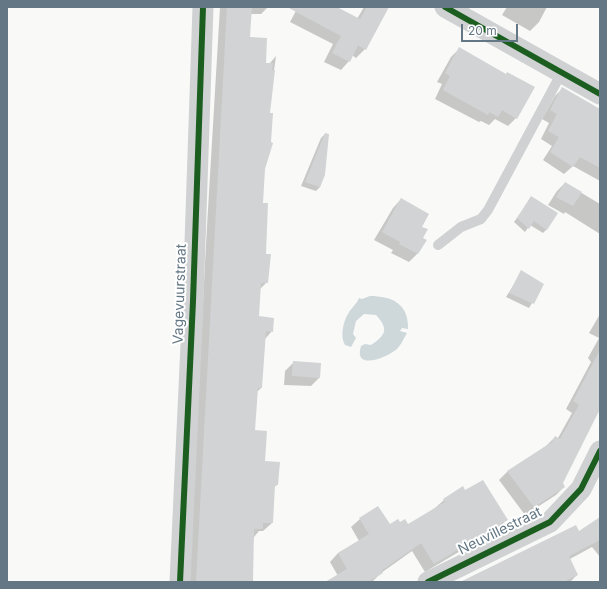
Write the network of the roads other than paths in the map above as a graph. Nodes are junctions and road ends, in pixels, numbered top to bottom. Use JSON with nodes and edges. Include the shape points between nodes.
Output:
{"nodes":[{"id":1,"x":203,"y":7,"type":"edge"},
{"id":2,"x":445,"y":7,"type":"edge"},
{"id":3,"x":562,"y":72,"type":"junction"},
{"id":4,"x":600,"y":94,"type":"edge"},
{"id":5,"x":438,"y":245,"type":"dead end"},
{"id":6,"x":600,"y":452,"type":"edge"},
{"id":7,"x":180,"y":582,"type":"edge"},
{"id":8,"x":428,"y":582,"type":"edge"}],
"edges":[{"from":1,"to":7,"type":"street","name":"Vagevuurstraat"},
{"from":2,"to":3,"type":"street"},
{"from":3,"to":4,"type":"street"},
{"from":3,"to":5,"type":"lane","via":[[481,219],[461,227]]},
{"from":6,"to":8,"type":"street","name":"Neuvillestraat","via":[[581,489],[550,522]]}]}
